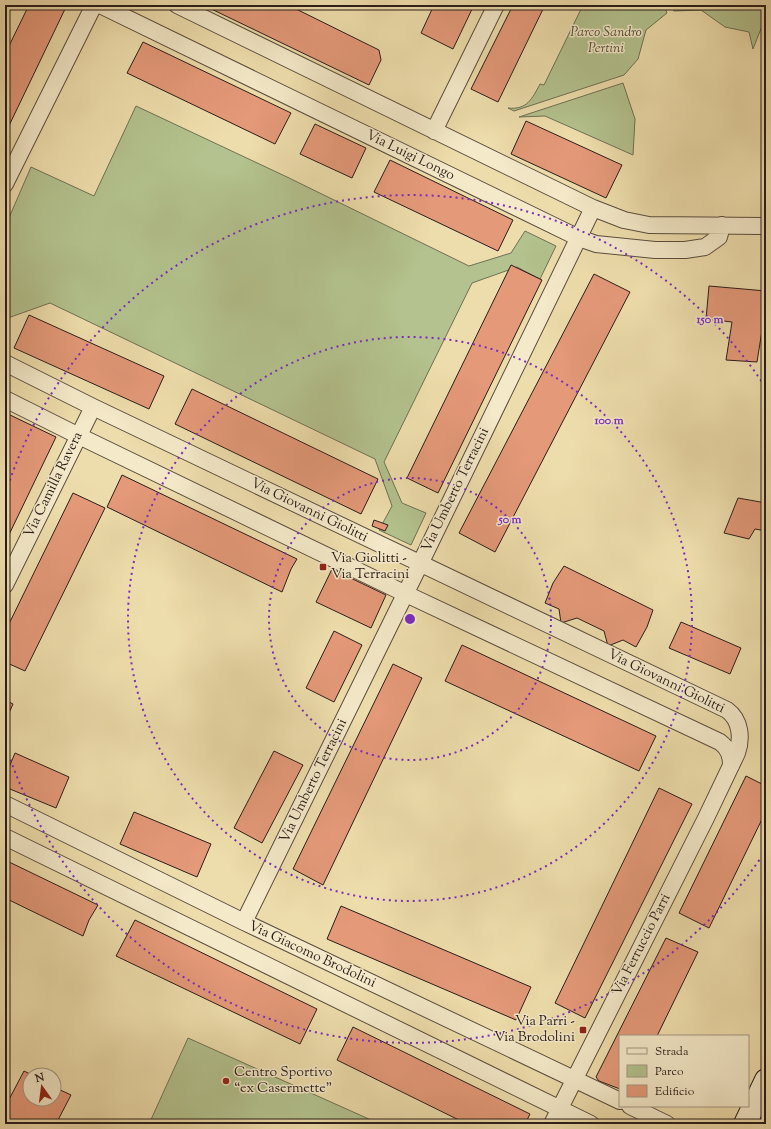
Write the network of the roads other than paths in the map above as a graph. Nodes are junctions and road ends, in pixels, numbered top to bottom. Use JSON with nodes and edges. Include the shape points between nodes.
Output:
{"nodes":[{"id":1,"x":94,"y":5,"type":"edge"},
{"id":2,"x":100,"y":5,"type":"edge"},
{"id":3,"x":177,"y":5,"type":"edge"},
{"id":4,"x":496,"y":5,"type":"edge"},
{"id":5,"x":434,"y":131,"type":"junction"},
{"id":6,"x":5,"y":184,"type":"edge"},
{"id":7,"x":594,"y":208,"type":"junction"},
{"id":8,"x":722,"y":226,"type":"junction"},
{"id":9,"x":766,"y":226,"type":"edge"},
{"id":10,"x":579,"y":238,"type":"junction"},
{"id":11,"x":5,"y":363,"type":"edge"},
{"id":12,"x":5,"y":399,"type":"edge"},
{"id":13,"x":93,"y":407,"type":"junction"},
{"id":14,"x":79,"y":436,"type":"junction"},
{"id":15,"x":420,"y":564,"type":"junction"},
{"id":16,"x":5,"y":585,"type":"edge"},
{"id":17,"x":406,"y":594,"type":"junction"},
{"id":18,"x":731,"y":766,"type":"junction"},
{"id":19,"x":5,"y":804,"type":"edge"},
{"id":20,"x":5,"y":837,"type":"edge"},
{"id":21,"x":244,"y":922,"type":"junction"},
{"id":22,"x":574,"y":1079,"type":"junction"},
{"id":23,"x":766,"y":1080,"type":"edge"},
{"id":24,"x":619,"y":1101,"type":"edge"},
{"id":25,"x":632,"y":1107,"type":"edge"},
{"id":26,"x":559,"y":1109,"type":"junction"},
{"id":27,"x":552,"y":1124,"type":"edge"},
{"id":28,"x":591,"y":1124,"type":"edge"},
{"id":29,"x":667,"y":1124,"type":"edge"},
{"id":30,"x":745,"y":1124,"type":"edge"}],
"edges":[{"from":1,"to":6,"type":"street"},
{"from":2,"to":10,"type":"street","name":"Via Luigi Longo"},
{"from":3,"to":5,"type":"street"},
{"from":4,"to":5,"type":"street"},
{"from":5,"to":7,"type":"street"},
{"from":7,"to":8,"type":"street","via":[[624,220],[649,225]]},
{"from":7,"to":10,"type":"street","name":"Via Umberto Terracini"},
{"from":8,"to":9,"type":"street"},
{"from":8,"to":10,"type":"street","name":"Via Luigi Longo","via":[[719,237],[706,247],[685,250],[655,250],[596,244]]},
{"from":10,"to":15,"type":"street","name":"Via Umberto Terracini"},
{"from":11,"to":13,"type":"street","name":"Via Giovanni Giolitti"},
{"from":12,"to":14,"type":"street"},
{"from":13,"to":14,"type":"street","name":"Via Camilla Ravera"},
{"from":13,"to":15,"type":"street","name":"Via Giovanni Giolitti"},
{"from":14,"to":16,"type":"street","name":"Via Camilla Ravera"},
{"from":14,"to":17,"type":"street"},
{"from":15,"to":17,"type":"street","name":"Via Umberto Terracini"},
{"from":15,"to":18,"type":"street","name":"Via Giovanni Giolitti","via":[[727,710],[733,716],[740,732],[739,747]]},
{"from":17,"to":18,"type":"street","via":[[720,742],[729,752]]},
{"from":17,"to":21,"type":"street","name":"Via Umberto Terracini"},
{"from":18,"to":22,"type":"street","name":"Via Ferruccio Parri"},
{"from":19,"to":21,"type":"street","name":"Via Giacomo Brodolini"},
{"from":20,"to":26,"type":"street","name":"Via Giacomo Brodolini"},
{"from":21,"to":22,"type":"street","name":"Via Giacomo Brodolini"},
{"from":22,"to":24,"type":"street","name":"Via Giacomo Brodolini"},
{"from":22,"to":26,"type":"street","name":"Via Ferruccio Parri"},
{"from":23,"to":30,"type":"street"},
{"from":25,"to":29,"type":"street"},
{"from":26,"to":27,"type":"street","name":"Via Ferruccio Parri"},
{"from":26,"to":28,"type":"street","name":"Via Giacomo Brodolini"}]}
